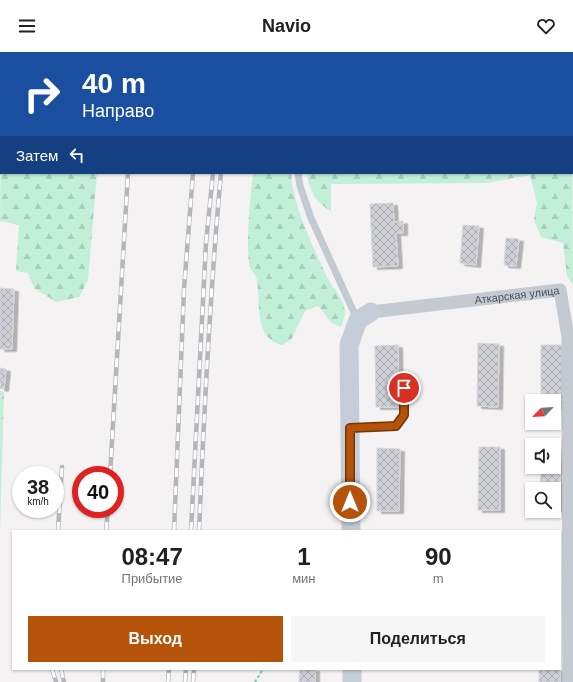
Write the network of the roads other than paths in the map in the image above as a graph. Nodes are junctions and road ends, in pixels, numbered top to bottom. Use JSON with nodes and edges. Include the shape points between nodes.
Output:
{"nodes":[{"id":1,"x":298,"y":174,"type":"edge"},
{"id":2,"x":364,"y":316,"type":"junction"},
{"id":3,"x":404,"y":388,"type":"dead end"},
{"id":4,"x":350,"y":428,"type":"junction"},
{"id":5,"x":351,"y":530,"type":"edge"},
{"id":6,"x":352,"y":670,"type":"edge"},
{"id":7,"x":352,"y":682,"type":"edge"},
{"id":8,"x":569,"y":682,"type":"edge"}],
"edges":[{"from":1,"to":2,"type":"lane","via":[[311,218]]},
{"from":2,"to":4,"type":"street","via":[[349,346]]},
{"from":2,"to":8,"type":"street","name":"Аткарская улица","via":[[560,290],[568,337]]},
{"from":3,"to":4,"type":"lane","via":[[404,415],[396,426]]},
{"from":4,"to":5,"type":"street"},
{"from":6,"to":7,"type":"street"}]}
